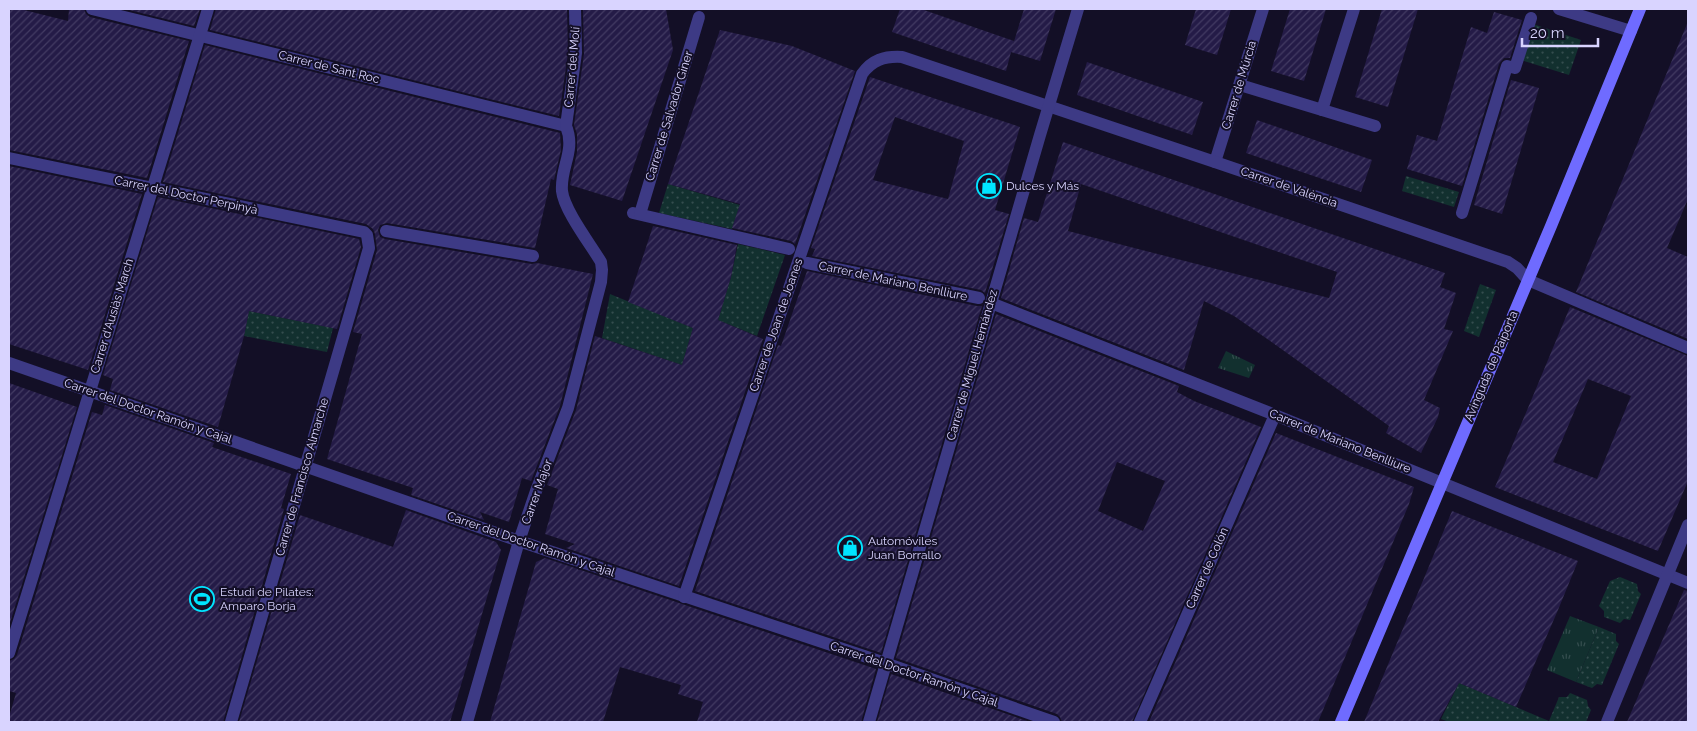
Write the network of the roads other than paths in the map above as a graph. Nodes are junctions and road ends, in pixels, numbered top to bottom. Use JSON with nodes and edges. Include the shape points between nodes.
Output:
{"nodes":[{"id":1,"x":92,"y":9,"type":"edge"},
{"id":2,"x":208,"y":9,"type":"edge"},
{"id":3,"x":576,"y":9,"type":"edge"},
{"id":4,"x":1078,"y":9,"type":"edge"},
{"id":5,"x":1262,"y":9,"type":"edge"},
{"id":6,"x":1354,"y":9,"type":"edge"},
{"id":7,"x":1559,"y":9,"type":"edge"},
{"id":8,"x":1640,"y":9,"type":"edge"},
{"id":9,"x":699,"y":17,"type":"dead end"},
{"id":10,"x":1531,"y":18,"type":"dead end"},
{"id":11,"x":1631,"y":31,"type":"junction"},
{"id":12,"x":200,"y":35,"type":"junction"},
{"id":13,"x":877,"y":60,"type":"joint"},
{"id":14,"x":1240,"y":85,"type":"junction"},
{"id":15,"x":1048,"y":106,"type":"junction"},
{"id":16,"x":1322,"y":110,"type":"junction"},
{"id":17,"x":566,"y":126,"type":"junction"},
{"id":18,"x":1375,"y":126,"type":"dead end"},
{"id":19,"x":9,"y":158,"type":"edge"},
{"id":20,"x":1215,"y":162,"type":"junction"},
{"id":21,"x":153,"y":188,"type":"junction"},
{"id":22,"x":1462,"y":213,"type":"dead end"},
{"id":23,"x":386,"y":230,"type":"dead end"},
{"id":24,"x":364,"y":232,"type":"joint"},
{"id":25,"x":789,"y":249,"type":"dead end"},
{"id":26,"x":533,"y":256,"type":"dead end"},
{"id":27,"x":807,"y":263,"type":"dead end"},
{"id":28,"x":1528,"y":280,"type":"junction"},
{"id":29,"x":599,"y":291,"type":"joint"},
{"id":30,"x":985,"y":300,"type":"junction"},
{"id":31,"x":1688,"y":348,"type":"edge"},
{"id":32,"x":9,"y":362,"type":"edge"},
{"id":33,"x":89,"y":390,"type":"junction"},
{"id":34,"x":1275,"y":415,"type":"junction"},
{"id":35,"x":305,"y":465,"type":"junction"},
{"id":36,"x":1442,"y":483,"type":"junction"},
{"id":37,"x":1688,"y":525,"type":"edge"},
{"id":38,"x":519,"y":541,"type":"junction"},
{"id":39,"x":1668,"y":574,"type":"junction"},
{"id":40,"x":1688,"y":583,"type":"edge"},
{"id":41,"x":684,"y":596,"type":"junction"},
{"id":42,"x":9,"y":653,"type":"edge"},
{"id":43,"x":885,"y":663,"type":"junction"},
{"id":44,"x":231,"y":722,"type":"edge"},
{"id":45,"x":467,"y":722,"type":"edge"},
{"id":46,"x":869,"y":722,"type":"edge"},
{"id":47,"x":1054,"y":722,"type":"edge"},
{"id":48,"x":1140,"y":722,"type":"edge"},
{"id":49,"x":1341,"y":722,"type":"edge"},
{"id":50,"x":1607,"y":722,"type":"edge"}],
"edges":[{"from":1,"to":12,"type":"street","name":"Carrer de Sant Roc"},
{"from":2,"to":12,"type":"street","name":"Carrer d'Ausiàs March"},
{"from":3,"to":17,"type":"street","name":"Carrer del Molí","via":[[576,53]]},
{"from":4,"to":15,"type":"street","name":"Carrer de Miguel Hernández"},
{"from":5,"to":14,"type":"street","name":"Carrer de Múrcia"},
{"from":6,"to":16,"type":"street"},
{"from":7,"to":11,"type":"street"},
{"from":8,"to":11,"type":"street","name":"Avinguda de Paiporta"},
{"from":9,"to":25,"type":"street","name":"Carrer de Salvador Giner","via":[[635,213]]},
{"from":10,"to":22,"type":"street","via":[[1515,68],[1507,66]]},
{"from":11,"to":28,"type":"street","name":"Avinguda de Paiporta"},
{"from":12,"to":17,"type":"street","name":"Carrer de Sant Roc"},
{"from":12,"to":21,"type":"street","name":"Carrer d'Ausiàs March"},
{"from":13,"to":15,"type":"street","name":"Carrer de València","via":[[892,56],[902,58]]},
{"from":13,"to":41,"type":"street","name":"Carrer de Joan de Joanes","via":[[862,74]]},
{"from":14,"to":16,"type":"street"},
{"from":14,"to":20,"type":"street","name":"Carrer de Múrcia"},
{"from":15,"to":20,"type":"street","name":"Carrer de València"},
{"from":15,"to":30,"type":"street","name":"Carrer de Miguel Hernández"},
{"from":16,"to":18,"type":"street"},
{"from":17,"to":29,"type":"street","name":"Carrer del Molí","via":[[570,135],[569,153],[562,192],[601,262]]},
{"from":19,"to":21,"type":"street","name":"Carrer del Doctor Perpinyà"},
{"from":20,"to":28,"type":"street","name":"Carrer de València","via":[[1508,262]]},
{"from":21,"to":24,"type":"street","name":"Carrer del Doctor Perpinyà"},
{"from":21,"to":33,"type":"street","name":"Carrer d'Ausiàs March"},
{"from":23,"to":26,"type":"street"},
{"from":24,"to":35,"type":"street","name":"Carrer de Francisco Almarche","via":[[369,248]]},
{"from":27,"to":30,"type":"street","name":"Carrer de Mariano Benlliure"},
{"from":28,"to":31,"type":"street","name":"Carrer de València"},
{"from":28,"to":36,"type":"street","name":"Avinguda de Paiporta"},
{"from":29,"to":38,"type":"street","name":"Carrer Major","via":[[568,408]]},
{"from":30,"to":34,"type":"street","name":"Carrer de Mariano Benlliure"},
{"from":30,"to":43,"type":"street","name":"Carrer de Miguel Hernández"},
{"from":32,"to":33,"type":"street","name":"Carrer del Doctor Ramón y Cajal"},
{"from":33,"to":35,"type":"street","name":"Carrer del Doctor Ramón y Cajal"},
{"from":33,"to":42,"type":"street","name":"Carrer d'Ausiàs March"},
{"from":34,"to":36,"type":"street","name":"Carrer de Mariano Benlliure"},
{"from":34,"to":48,"type":"street","name":"Carrer de Colón"},
{"from":35,"to":38,"type":"street","name":"Carrer del Doctor Ramón y Cajal"},
{"from":35,"to":44,"type":"street","name":"Carrer de Francisco Almarche"},
{"from":36,"to":39,"type":"street","name":"Carrer de Mariano Benlliure"},
{"from":36,"to":49,"type":"street","name":"Avinguda de Paiporta"},
{"from":37,"to":39,"type":"street"},
{"from":38,"to":41,"type":"street","name":"Carrer del Doctor Ramón y Cajal"},
{"from":38,"to":45,"type":"street","name":"Carrer Major"},
{"from":39,"to":40,"type":"street","name":"Carrer de Mariano Benlliure"},
{"from":39,"to":50,"type":"street"},
{"from":41,"to":43,"type":"street","name":"Carrer del Doctor Ramón y Cajal"},
{"from":43,"to":46,"type":"street","name":"Carrer de Miguel Hernández"},
{"from":43,"to":47,"type":"street","name":"Carrer del Doctor Ramón y Cajal"}]}
